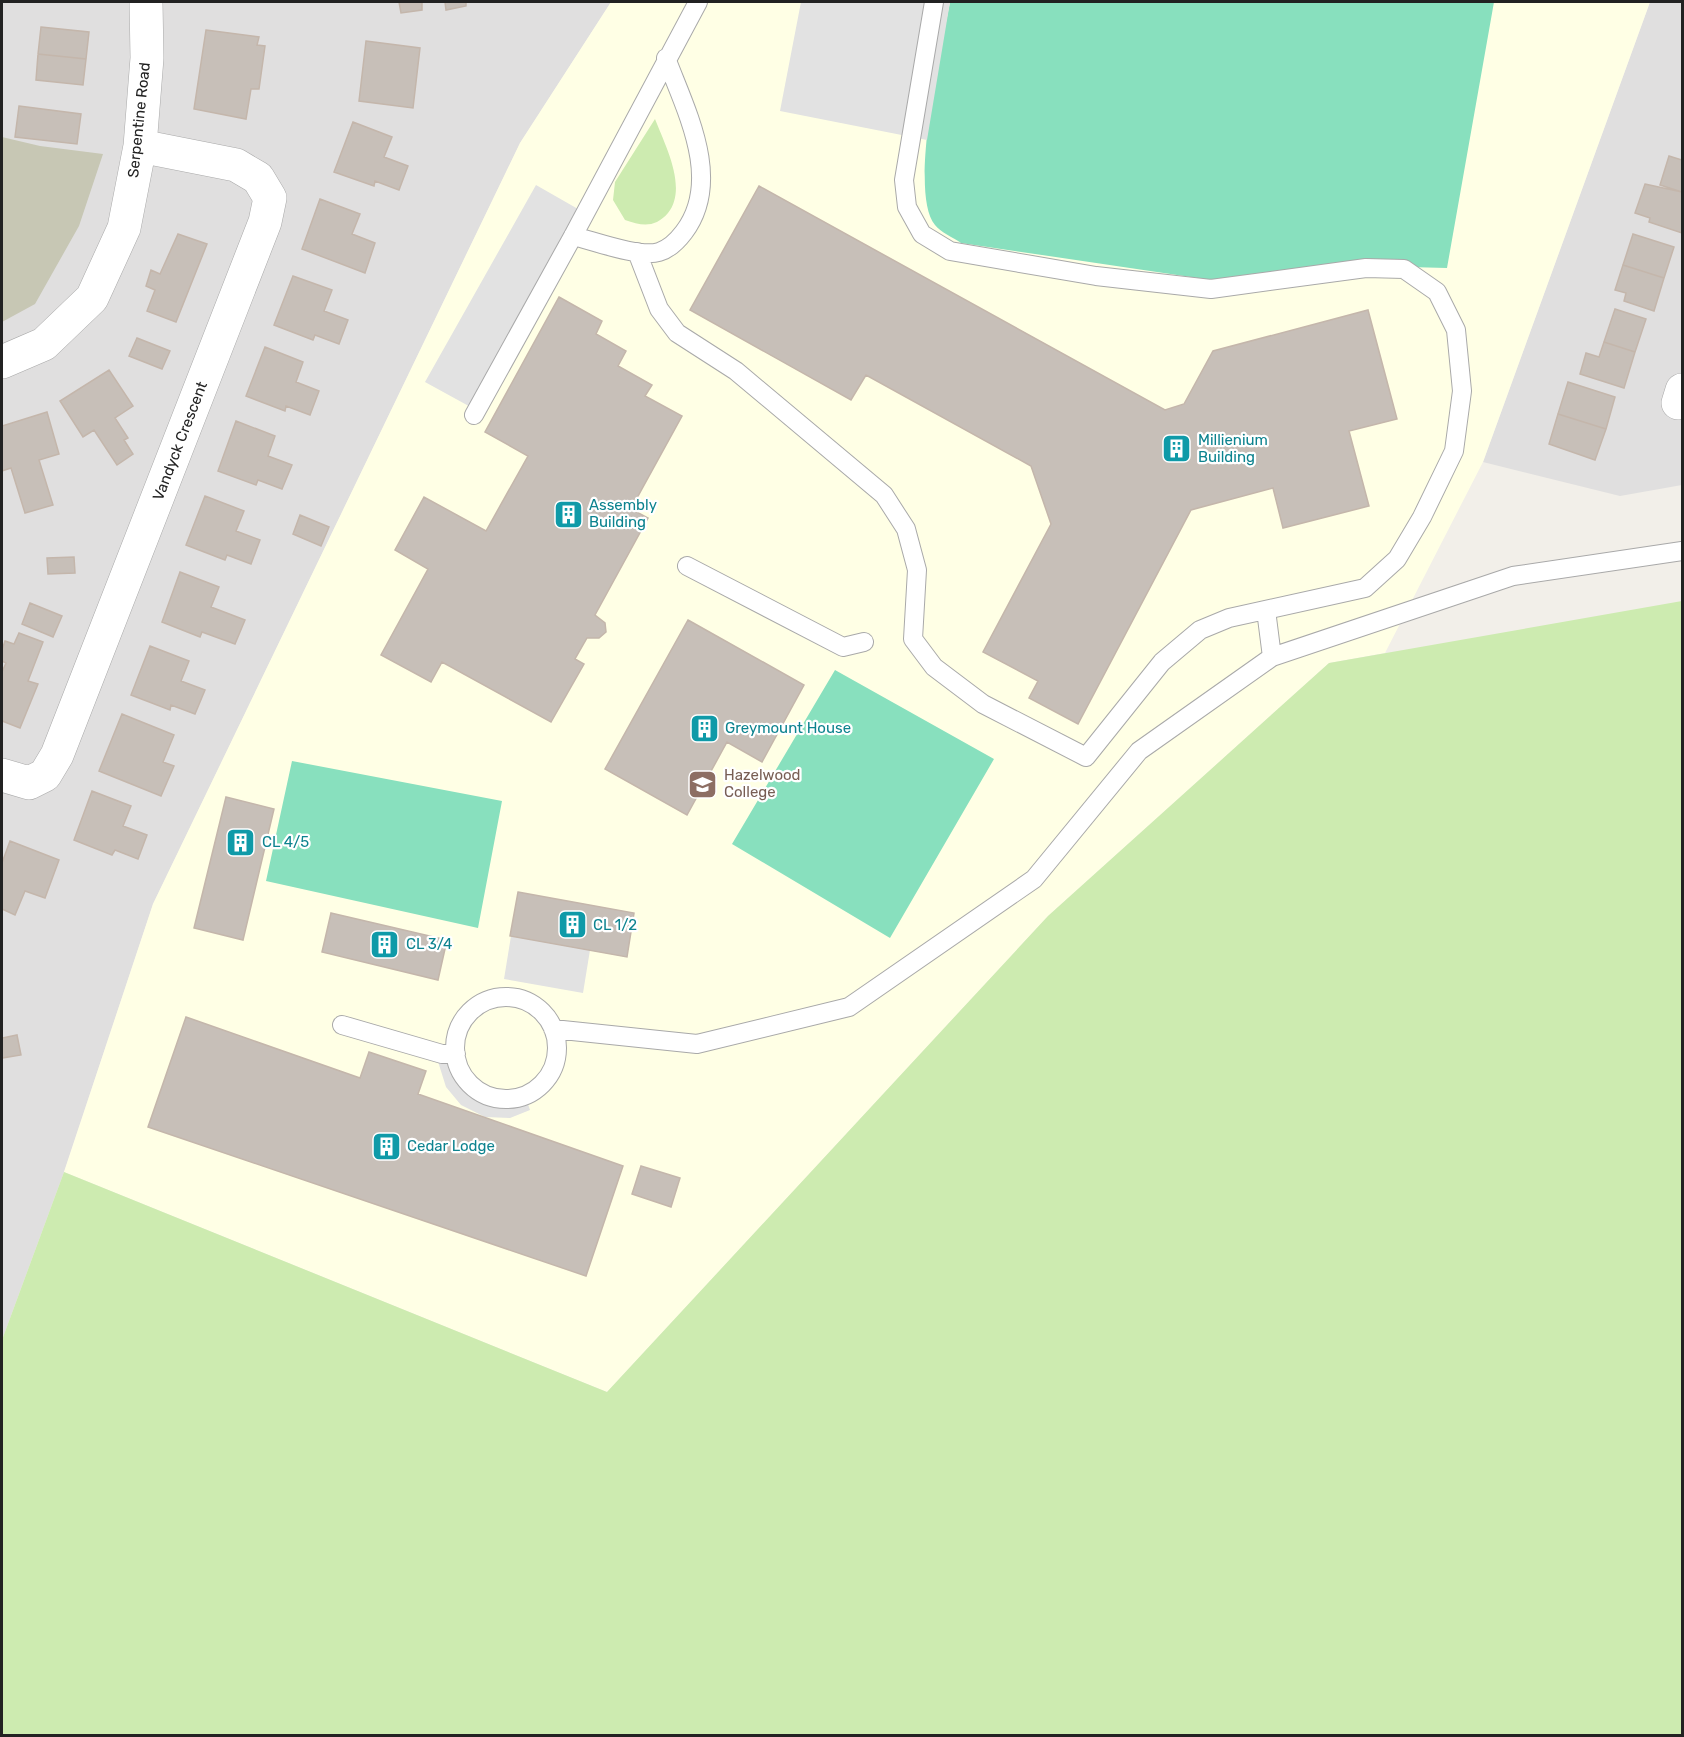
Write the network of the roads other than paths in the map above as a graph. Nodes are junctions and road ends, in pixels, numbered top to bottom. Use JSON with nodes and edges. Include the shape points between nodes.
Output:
{"nodes":[{"id":1,"x":146,"y":2,"type":"edge"},
{"id":2,"x":698,"y":2,"type":"edge"},
{"id":3,"x":934,"y":2,"type":"edge"},
{"id":4,"x":666,"y":58,"type":"junction"},
{"id":5,"x":140,"y":146,"type":"junction"},
{"id":6,"x":573,"y":236,"type":"junction"},
{"id":7,"x":637,"y":252,"type":"junction"},
{"id":8,"x":2,"y":362,"type":"edge"},
{"id":9,"x":474,"y":416,"type":"dead end"},
{"id":10,"x":1683,"y":551,"type":"edge"},
{"id":11,"x":687,"y":566,"type":"dead end"},
{"id":12,"x":1266,"y":610,"type":"junction"},
{"id":13,"x":864,"y":642,"type":"dead end"},
{"id":14,"x":1272,"y":657,"type":"junction"},
{"id":15,"x":2,"y":775,"type":"edge"},
{"id":16,"x":342,"y":1025,"type":"dead end"},
{"id":17,"x":553,"y":1029,"type":"junction"},
{"id":18,"x":456,"y":1054,"type":"junction"}],
"edges":[{"from":1,"to":5,"type":"street","name":"Serpentine Road","via":[[147,58]]},
{"from":2,"to":4,"type":"lane"},
{"from":3,"to":12,"type":"lane","via":[[904,180],[907,207],[922,234],[931,240],[950,250],[1096,276],[1211,289],[1366,268],[1404,269],[1437,292],[1456,330],[1462,391],[1454,451],[1422,517],[1397,559],[1365,588]]},
{"from":4,"to":6,"type":"lane"},
{"from":4,"to":7,"type":"lane","via":[[698,141],[699,201],[691,222],[676,242],[658,252]]},
{"from":5,"to":8,"type":"street","name":"Serpentine Road","via":[[124,228],[93,298],[44,344]]},
{"from":5,"to":15,"type":"street","name":"Vandyck Crescent","via":[[236,165],[258,178],[270,198],[265,222],[57,755],[45,776],[29,783]]},
{"from":6,"to":7,"type":"lane"},
{"from":6,"to":9,"type":"lane"},
{"from":7,"to":12,"type":"lane","via":[[659,309],[677,333],[736,371],[884,495],[906,529],[917,570],[913,639],[934,667],[983,704],[1086,757],[1162,662],[1200,630],[1228,618]]},
{"from":10,"to":14,"type":"lane","via":[[1513,576]]},
{"from":11,"to":13,"type":"lane","via":[[843,646]]},
{"from":12,"to":14,"type":"lane"},
{"from":14,"to":17,"type":"lane","via":[[1139,751],[1034,879],[849,1007],[697,1044]]},
{"from":16,"to":18,"type":"lane","via":[[442,1054]]},
{"from":17,"to":18,"type":"lane","via":[[533,1005],[518,999],[487,1001],[465,1018],[459,1029]]},
{"from":17,"to":18,"type":"lane","via":[[557,1044],[549,1075],[539,1087],[510,1099],[480,1092],[467,1081]]}]}
